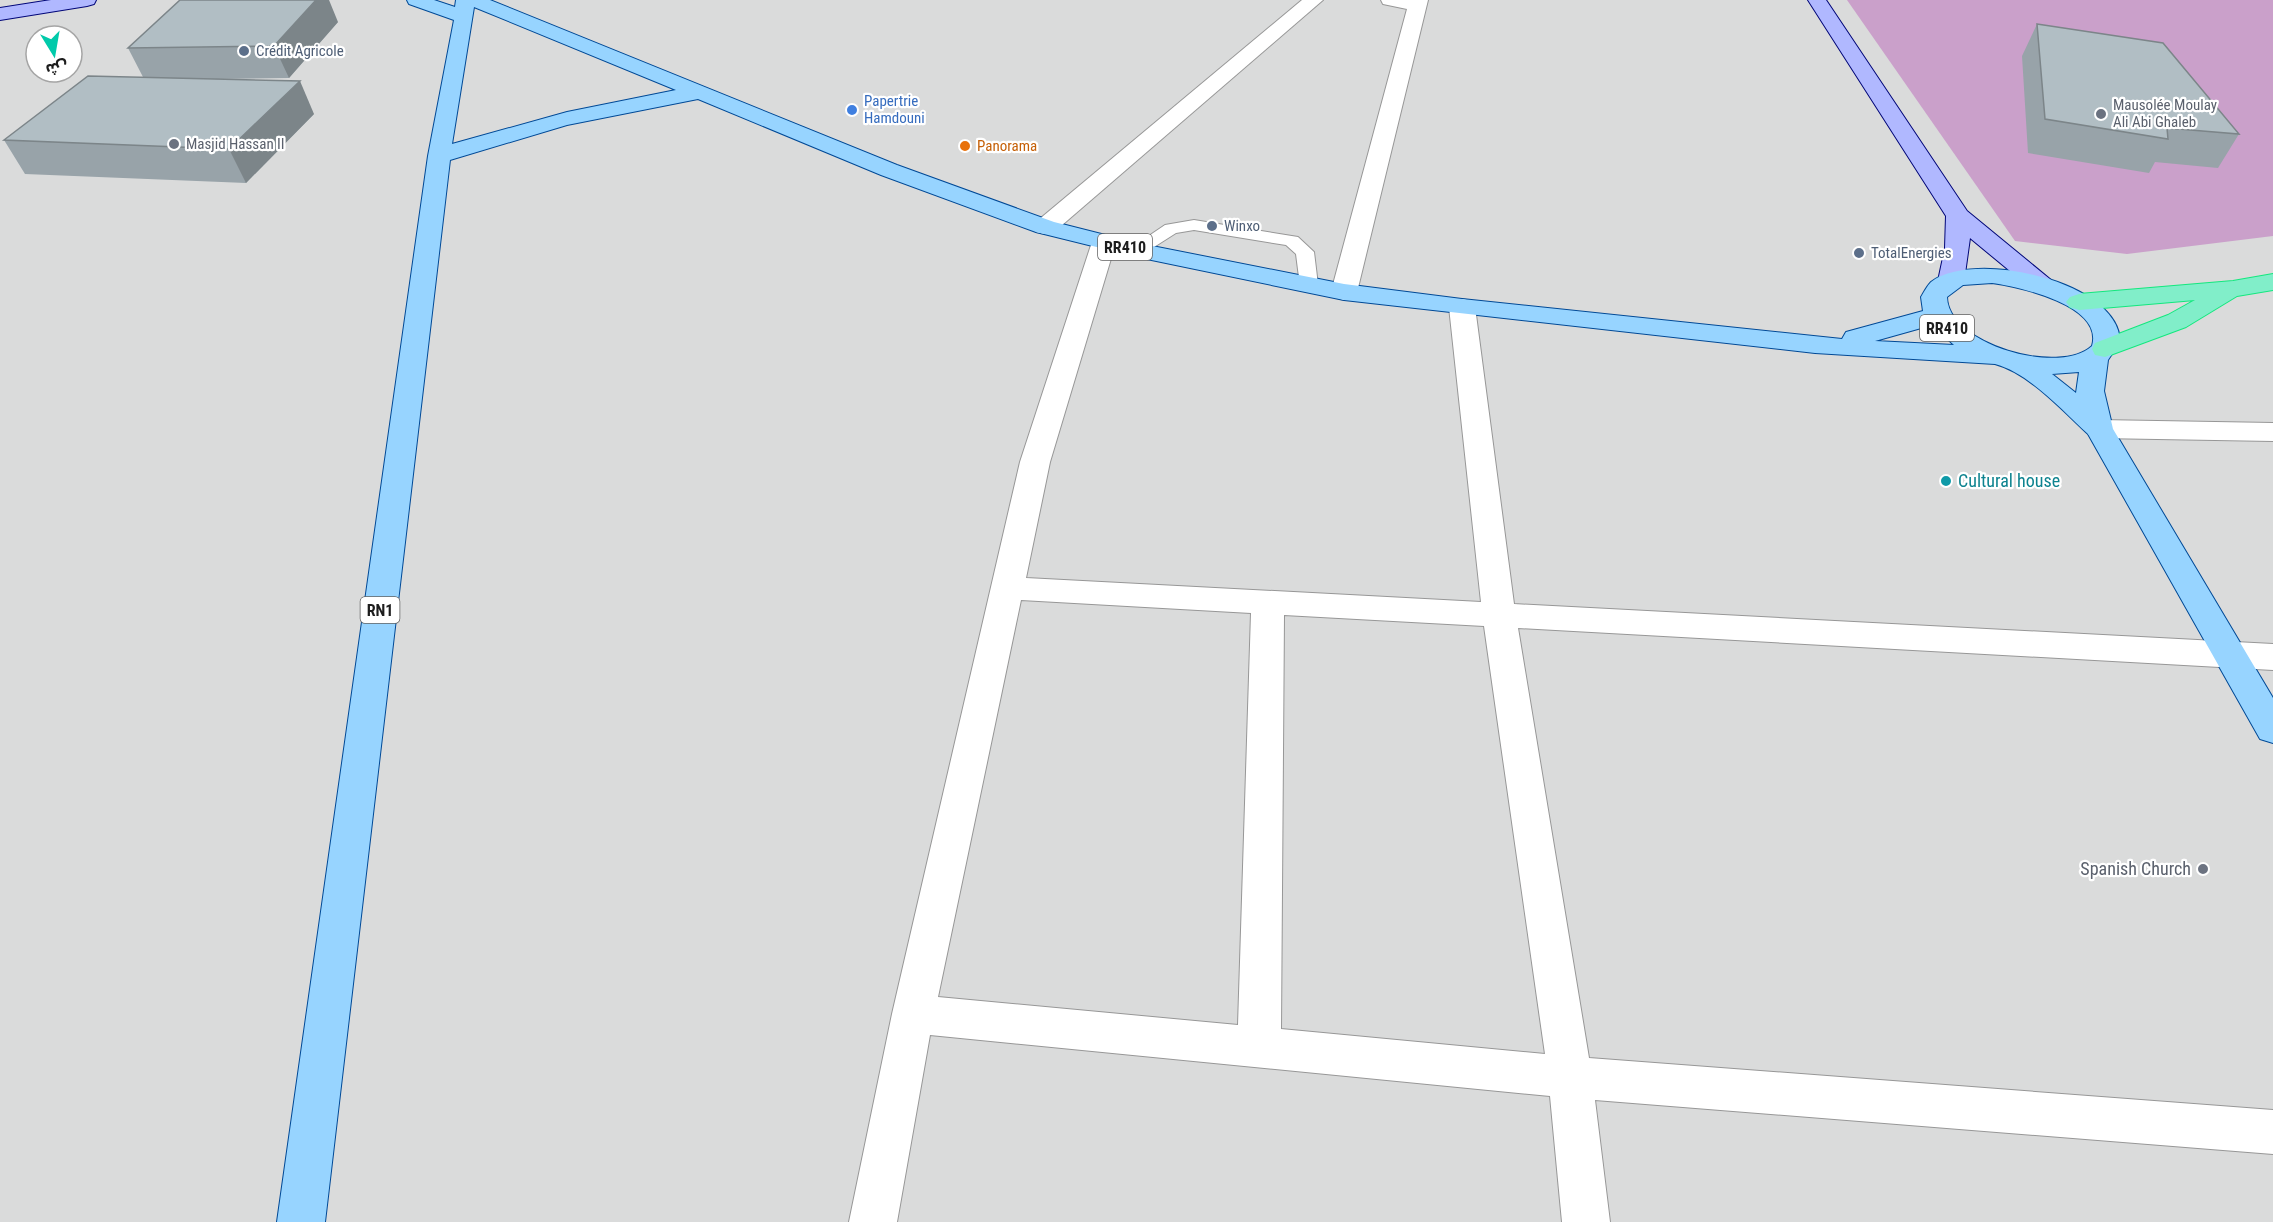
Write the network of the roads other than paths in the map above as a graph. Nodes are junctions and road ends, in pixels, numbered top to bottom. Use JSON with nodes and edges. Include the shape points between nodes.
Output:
{"nodes":[{"id":1,"x":62,"y":0,"type":"edge"},
{"id":2,"x":87,"y":0,"type":"edge"},
{"id":3,"x":416,"y":0,"type":"edge"},
{"id":4,"x":1314,"y":0,"type":"edge"},
{"id":5,"x":1389,"y":0,"type":"edge"},
{"id":6,"x":1816,"y":0,"type":"edge"},
{"id":7,"x":1418,"y":3,"type":"edge"},
{"id":8,"x":467,"y":6,"type":"edge"},
{"id":9,"x":33,"y":8,"type":"junction"},
{"id":10,"x":0,"y":14,"type":"edge"},
{"id":11,"x":698,"y":93,"type":"junction"},
{"id":12,"x":439,"y":156,"type":"junction"},
{"id":13,"x":1958,"y":216,"type":"junction"},
{"id":14,"x":1045,"y":226,"type":"junction"},
{"id":15,"x":1104,"y":242,"type":"junction"},
{"id":16,"x":1137,"y":250,"type":"junction"},
{"id":17,"x":1951,"y":281,"type":"junction"},
{"id":18,"x":2273,"y":282,"type":"edge"},
{"id":19,"x":1309,"y":285,"type":"junction"},
{"id":20,"x":2042,"y":285,"type":"junction"},
{"id":21,"x":2233,"y":289,"type":"junction"},
{"id":22,"x":1344,"y":292,"type":"junction"},
{"id":23,"x":2079,"y":302,"type":"junction"},
{"id":24,"x":1462,"y":307,"type":"junction"},
{"id":25,"x":1937,"y":315,"type":"junction"},
{"id":26,"x":1815,"y":345,"type":"junction"},
{"id":27,"x":2100,"y":353,"type":"junction"},
{"id":28,"x":2008,"y":359,"type":"junction"},
{"id":29,"x":2099,"y":429,"type":"junction"},
{"id":30,"x":2273,"y":432,"type":"edge"},
{"id":31,"x":1007,"y":588,"type":"junction"},
{"id":32,"x":1268,"y":601,"type":"junction"},
{"id":33,"x":1499,"y":614,"type":"junction"},
{"id":34,"x":2229,"y":655,"type":"junction"},
{"id":35,"x":2273,"y":657,"type":"edge"},
{"id":36,"x":2273,"y":729,"type":"edge"},
{"id":37,"x":913,"y":1014,"type":"junction"},
{"id":38,"x":1259,"y":1048,"type":"junction"},
{"id":39,"x":1570,"y":1077,"type":"junction"},
{"id":40,"x":2273,"y":1132,"type":"edge"},
{"id":41,"x":301,"y":1222,"type":"edge"},
{"id":42,"x":873,"y":1222,"type":"edge"},
{"id":43,"x":1586,"y":1222,"type":"edge"}],
"edges":[{"from":1,"to":9,"type":"street"},
{"from":2,"to":9,"type":"street"},
{"from":3,"to":8,"type":"main road"},
{"from":4,"to":14,"type":"street"},
{"from":5,"to":7,"type":"street"},
{"from":6,"to":13,"type":"street"},
{"from":7,"to":22,"type":"street"},
{"from":8,"to":11,"type":"main road","number":"RR410"},
{"from":8,"to":12,"type":"main road","number":"RN1"},
{"from":9,"to":10,"type":"street"},
{"from":11,"to":12,"type":"main road","via":[[555,121]]},
{"from":11,"to":14,"type":"main road","number":"RR410","via":[[889,170]]},
{"from":12,"to":41,"type":"main road","number":"RN1"},
{"from":13,"to":17,"type":"street"},
{"from":13,"to":20,"type":"street"},
{"from":14,"to":15,"type":"main road","number":"RR410"},
{"from":15,"to":16,"type":"main road","number":"RR410"},
{"from":15,"to":31,"type":"street","via":[[1035,462]]},
{"from":16,"to":19,"type":"main road","number":"RR410"},
{"from":16,"to":19,"type":"lane","via":[[1171,229],[1194,225],[1292,241],[1305,252]]},
{"from":17,"to":20,"type":"main road","number":"RR410","via":[[1992,275]]},
{"from":17,"to":25,"type":"main road","number":"RR410","via":[[1938,289],[1933,301]]},
{"from":18,"to":21,"type":"highway","number":"RR410"},
{"from":19,"to":22,"type":"main road","number":"RR410"},
{"from":20,"to":23,"type":"main road","number":"RR410"},
{"from":21,"to":23,"type":"highway","number":"RR410"},
{"from":21,"to":27,"type":"highway","number":"RR410","via":[[2177,321]]},
{"from":22,"to":24,"type":"main road","number":"RR410"},
{"from":23,"to":27,"type":"main road","number":"RR410","via":[[2103,326],[2108,338]]},
{"from":24,"to":26,"type":"main road","number":"RR410"},
{"from":24,"to":33,"type":"street"},
{"from":25,"to":26,"type":"main road","number":"RR410"},
{"from":25,"to":28,"type":"main road","number":"RR410","via":[[1958,337]]},
{"from":26,"to":28,"type":"main road","number":"RR410"},
{"from":27,"to":28,"type":"main road","number":"RR410","via":[[2076,365],[2049,366]]},
{"from":27,"to":29,"type":"main road","via":[[2090,391]]},
{"from":28,"to":29,"type":"main road","via":[[2061,394]]},
{"from":29,"to":30,"type":"street"},
{"from":29,"to":34,"type":"main road"},
{"from":31,"to":32,"type":"street"},
{"from":31,"to":37,"type":"street"},
{"from":32,"to":33,"type":"street"},
{"from":32,"to":38,"type":"street"},
{"from":33,"to":34,"type":"street"},
{"from":33,"to":39,"type":"street"},
{"from":34,"to":35,"type":"street"},
{"from":34,"to":36,"type":"main road"},
{"from":37,"to":38,"type":"street"},
{"from":37,"to":42,"type":"street"},
{"from":38,"to":39,"type":"street"},
{"from":39,"to":40,"type":"street"},
{"from":39,"to":43,"type":"street"}]}
